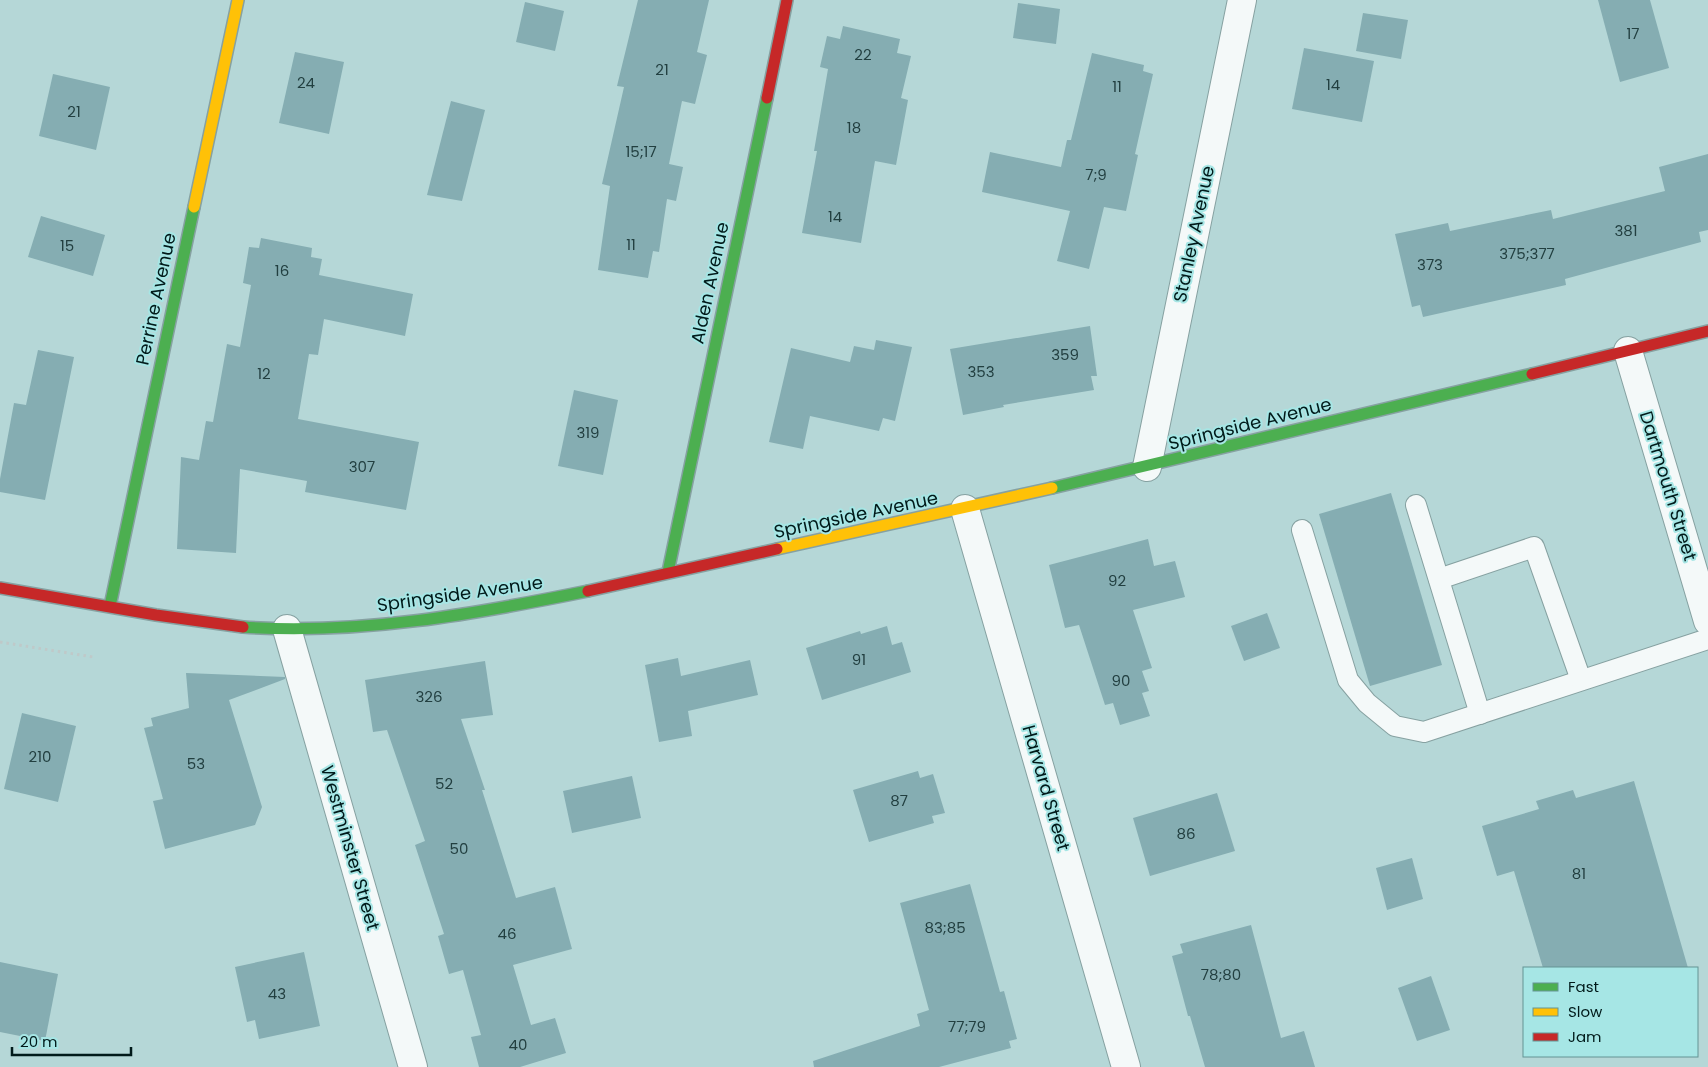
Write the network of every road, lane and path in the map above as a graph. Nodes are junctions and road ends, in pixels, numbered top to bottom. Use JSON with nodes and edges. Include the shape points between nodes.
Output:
{"nodes":[{"id":1,"x":238,"y":0,"type":"edge"},
{"id":2,"x":787,"y":0,"type":"edge"},
{"id":3,"x":1242,"y":0,"type":"edge"},
{"id":4,"x":1708,"y":331,"type":"edge"},
{"id":5,"x":1628,"y":351,"type":"junction"},
{"id":6,"x":1147,"y":467,"type":"junction"},
{"id":7,"x":1416,"y":505,"type":"dead end"},
{"id":8,"x":965,"y":509,"type":"junction"},
{"id":9,"x":1302,"y":530,"type":"dead end"},
{"id":10,"x":668,"y":572,"type":"junction"},
{"id":11,"x":1439,"y":579,"type":"junction"},
{"id":12,"x":0,"y":588,"type":"edge"},
{"id":13,"x":110,"y":606,"type":"junction"},
{"id":14,"x":1708,"y":621,"type":"edge"},
{"id":15,"x":287,"y":629,"type":"junction"},
{"id":16,"x":1708,"y":639,"type":"edge"},
{"id":17,"x":0,"y":642,"type":"edge"},
{"id":18,"x":93,"y":657,"type":"dead end"},
{"id":19,"x":1581,"y":680,"type":"junction"},
{"id":20,"x":1480,"y":714,"type":"junction"},
{"id":21,"x":413,"y":1067,"type":"edge"},
{"id":22,"x":1126,"y":1067,"type":"edge"}],
"edges":[{"from":1,"to":13,"type":"street","name":"Perrine Avenue"},
{"from":2,"to":10,"type":"street","name":"Alden Avenue"},
{"from":3,"to":6,"type":"street","name":"Stanley Avenue"},
{"from":4,"to":5,"type":"street","name":"Springside Avenue"},
{"from":5,"to":6,"type":"street","name":"Springside Avenue"},
{"from":5,"to":14,"type":"street","name":"Dartmouth Street"},
{"from":6,"to":8,"type":"street","name":"Springside Avenue"},
{"from":7,"to":11,"type":"lane"},
{"from":8,"to":10,"type":"street","name":"Springside Avenue"},
{"from":8,"to":22,"type":"street","name":"Harvard Street"},
{"from":9,"to":20,"type":"lane","via":[[1348,680],[1367,703],[1396,726],[1424,732]]},
{"from":10,"to":15,"type":"street","name":"Springside Avenue","via":[[552,599],[391,624]]},
{"from":11,"to":19,"type":"lane","via":[[1534,548]]},
{"from":11,"to":20,"type":"lane"},
{"from":12,"to":13,"type":"street","name":"Springside Avenue"},
{"from":13,"to":15,"type":"street","name":"Springside Avenue","via":[[241,628]]},
{"from":15,"to":21,"type":"street","name":"Westminster Street"},
{"from":16,"to":19,"type":"lane"},
{"from":17,"to":18,"type":"path"},
{"from":19,"to":20,"type":"lane"}]}
